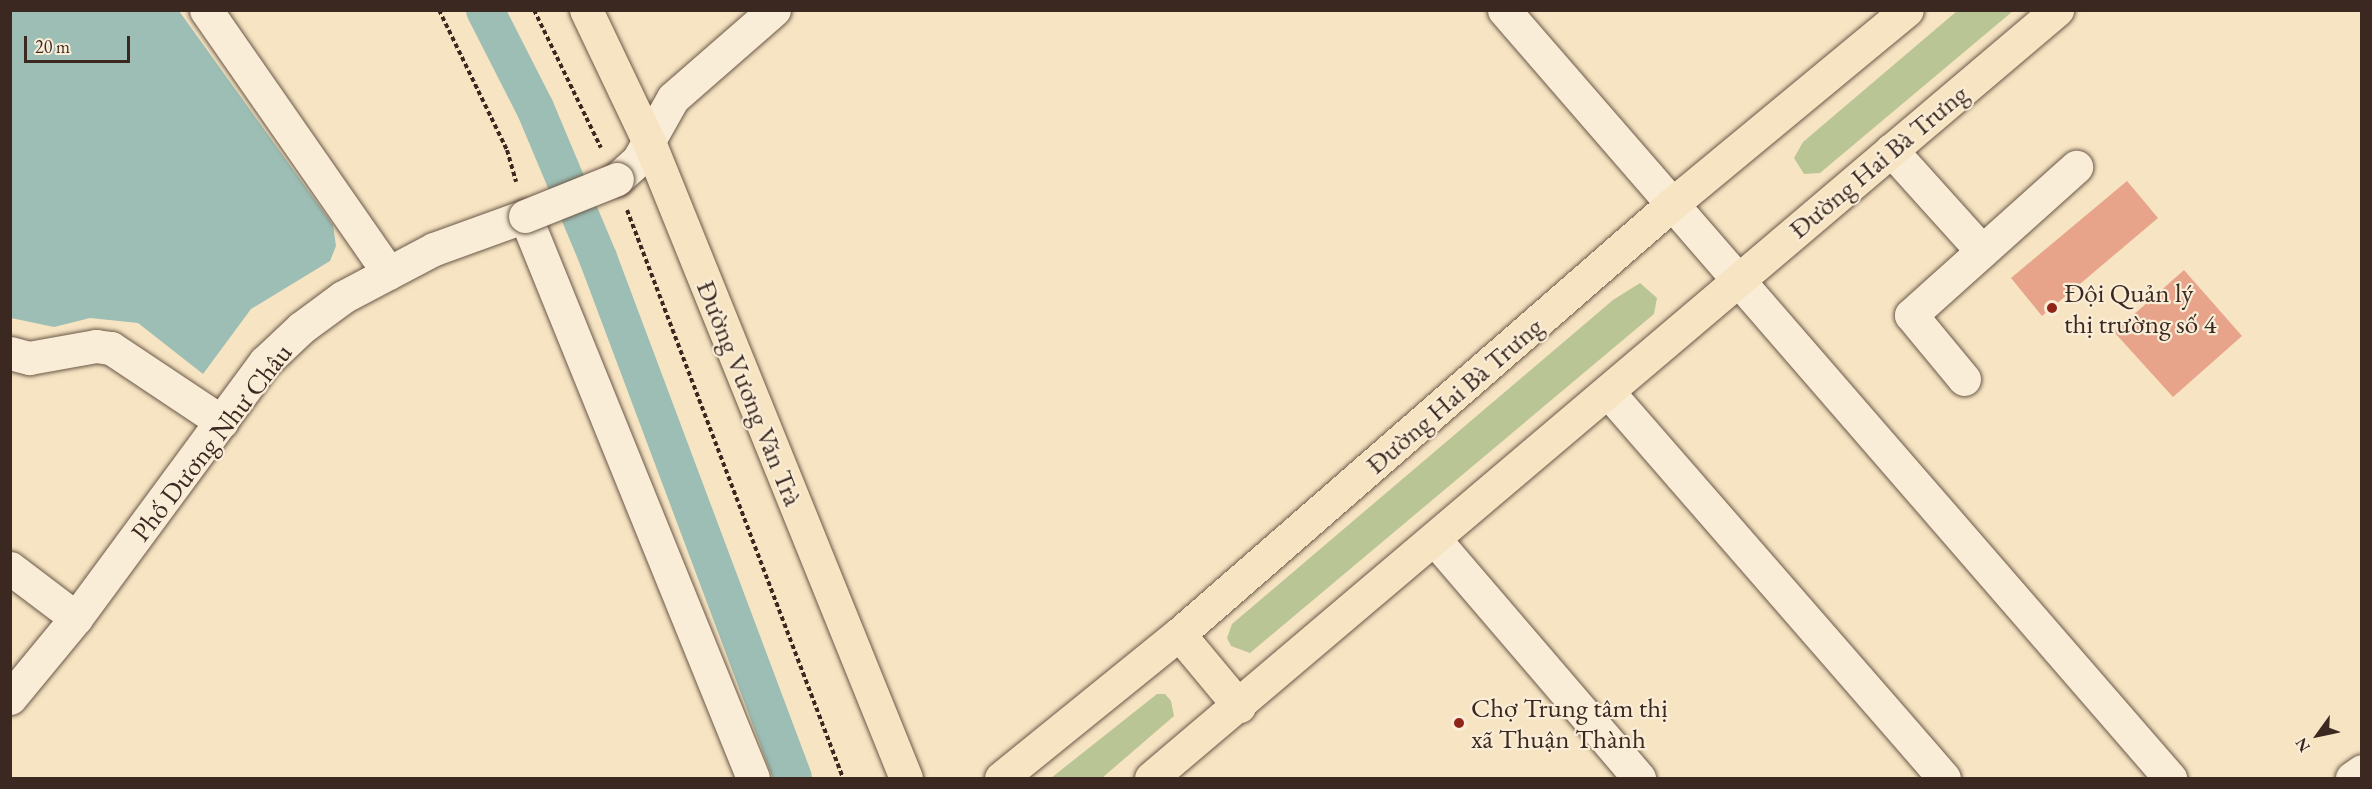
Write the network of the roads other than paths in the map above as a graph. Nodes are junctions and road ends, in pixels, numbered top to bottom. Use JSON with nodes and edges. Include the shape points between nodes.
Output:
{"nodes":[{"id":1,"x":206,"y":10,"type":"edge"},
{"id":2,"x":586,"y":10,"type":"edge"},
{"id":3,"x":774,"y":10,"type":"edge"},
{"id":4,"x":1504,"y":10,"type":"edge"},
{"id":5,"x":1907,"y":10,"type":"edge"},
{"id":6,"x":2057,"y":10,"type":"edge"},
{"id":7,"x":649,"y":142,"type":"junction"},
{"id":8,"x":1891,"y":150,"type":"junction"},
{"id":9,"x":2076,"y":167,"type":"dead end"},
{"id":10,"x":1671,"y":205,"type":"junction"},
{"id":11,"x":525,"y":216,"type":"junction"},
{"id":12,"x":1982,"y":251,"type":"junction"},
{"id":13,"x":389,"y":273,"type":"junction"},
{"id":14,"x":1737,"y":280,"type":"junction"},
{"id":15,"x":10,"y":353,"type":"edge"},
{"id":16,"x":1964,"y":379,"type":"dead end"},
{"id":17,"x":1609,"y":393,"type":"junction"},
{"id":18,"x":222,"y":422,"type":"junction"},
{"id":19,"x":1436,"y":541,"type":"junction"},
{"id":20,"x":10,"y":568,"type":"edge"},
{"id":21,"x":76,"y":618,"type":"junction"},
{"id":22,"x":1179,"y":634,"type":"junction"},
{"id":23,"x":11,"y":696,"type":"edge"},
{"id":24,"x":1239,"y":706,"type":"junction"},
{"id":25,"x":2361,"y":771,"type":"edge"},
{"id":26,"x":753,"y":778,"type":"edge"},
{"id":27,"x":906,"y":778,"type":"edge"},
{"id":28,"x":1001,"y":778,"type":"edge"},
{"id":29,"x":1151,"y":778,"type":"edge"},
{"id":30,"x":1639,"y":778,"type":"edge"},
{"id":31,"x":1944,"y":778,"type":"edge"},
{"id":32,"x":2170,"y":778,"type":"edge"},
{"id":33,"x":2352,"y":778,"type":"edge"}],
"edges":[{"from":1,"to":13,"type":"street"},
{"from":2,"to":7,"type":"main road","name":"Đường Vương Văn Trà"},
{"from":3,"to":7,"type":"street","via":[[673,98]]},
{"from":4,"to":10,"type":"street"},
{"from":5,"to":10,"type":"main road","name":"Đường Hai Bà Trưng"},
{"from":6,"to":8,"type":"main road","name":"Đường Hai Bà Trưng"},
{"from":7,"to":11,"type":"street","name":"Phố Dương Như Châu","bridge":true,"via":[[634,166],[616,181]]},
{"from":7,"to":27,"type":"main road","name":"Đường Vương Văn Trà"},
{"from":8,"to":12,"type":"street"},
{"from":8,"to":14,"type":"main road","name":"Đường Hai Bà Trưng"},
{"from":9,"to":12,"type":"street"},
{"from":10,"to":14,"type":"street"},
{"from":10,"to":22,"type":"main road","name":"Đường Hai Bà Trưng"},
{"from":11,"to":13,"type":"street","name":"Phố Dương Như Châu","via":[[434,249]]},
{"from":11,"to":26,"type":"street"},
{"from":12,"to":16,"type":"street","via":[[1911,315]]},
{"from":13,"to":18,"type":"street","name":"Phố Dương Như Châu","via":[[344,297],[301,328],[265,362]]},
{"from":14,"to":17,"type":"main road","name":"Đường Hai Bà Trưng"},
{"from":14,"to":32,"type":"street"},
{"from":15,"to":18,"type":"street","via":[[30,358],[96,346],[111,348]]},
{"from":17,"to":19,"type":"main road","name":"Đường Hai Bà Trưng"},
{"from":17,"to":31,"type":"street"},
{"from":18,"to":21,"type":"street","name":"Phố Dương Như Châu"},
{"from":19,"to":24,"type":"main road","name":"Đường Hai Bà Trưng"},
{"from":19,"to":30,"type":"street"},
{"from":20,"to":21,"type":"street"},
{"from":21,"to":23,"type":"street","name":"Phố Dương Như Châu"},
{"from":22,"to":24,"type":"main road"},
{"from":22,"to":28,"type":"main road","name":"Đường Hai Bà Trưng"},
{"from":24,"to":29,"type":"main road","name":"Đường Hai Bà Trưng"},
{"from":25,"to":33,"type":"street"}]}
